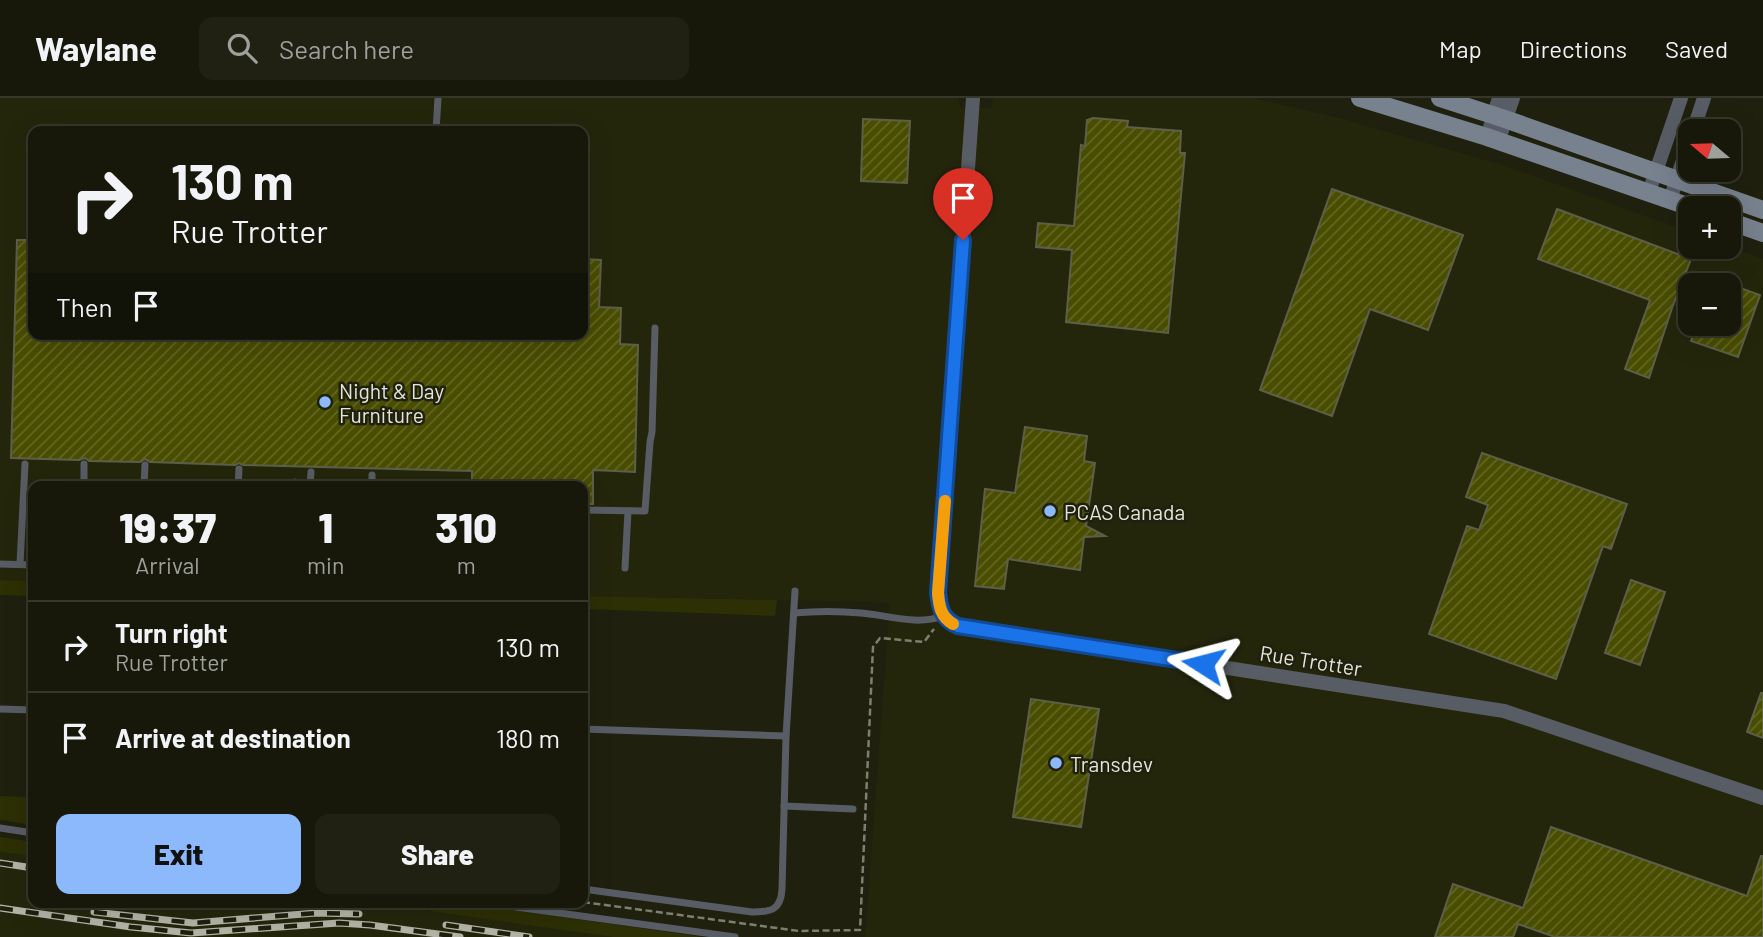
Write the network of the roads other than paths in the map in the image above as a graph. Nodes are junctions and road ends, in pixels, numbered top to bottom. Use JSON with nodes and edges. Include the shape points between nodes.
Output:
{"nodes":[{"id":1,"x":438,"y":98,"type":"edge"},
{"id":2,"x":973,"y":98,"type":"edge"},
{"id":3,"x":1360,"y":98,"type":"edge"},
{"id":4,"x":1440,"y":98,"type":"edge"},
{"id":5,"x":1499,"y":98,"type":"edge"},
{"id":6,"x":1513,"y":98,"type":"edge"},
{"id":7,"x":1681,"y":98,"type":"edge"},
{"id":8,"x":1704,"y":98,"type":"edge"},
{"id":9,"x":1499,"y":118,"type":"junction"},
{"id":10,"x":1697,"y":119,"type":"edge"},
{"id":11,"x":436,"y":126,"type":"edge"},
{"id":12,"x":1492,"y":140,"type":"junction"},
{"id":13,"x":1656,"y":172,"type":"junction"},
{"id":14,"x":1678,"y":177,"type":"edge"},
{"id":15,"x":1677,"y":180,"type":"junction"},
{"id":16,"x":1649,"y":192,"type":"junction"},
{"id":17,"x":1670,"y":200,"type":"junction"},
{"id":18,"x":1678,"y":203,"type":"edge"},
{"id":19,"x":1763,"y":210,"type":"edge"},
{"id":20,"x":1741,"y":225,"type":"edge"},
{"id":21,"x":1763,"y":233,"type":"edge"},
{"id":22,"x":655,"y":328,"type":"dead end"},
{"id":23,"x":25,"y":464,"type":"dead end"},
{"id":24,"x":84,"y":464,"type":"dead end"},
{"id":25,"x":145,"y":465,"type":"dead end"},
{"id":26,"x":239,"y":469,"type":"dead end"},
{"id":27,"x":310,"y":472,"type":"dead end"},
{"id":28,"x":372,"y":475,"type":"dead end"},
{"id":29,"x":84,"y":481,"type":"edge"},
{"id":30,"x":144,"y":481,"type":"edge"},
{"id":31,"x":238,"y":481,"type":"edge"},
{"id":32,"x":310,"y":481,"type":"edge"},
{"id":33,"x":372,"y":481,"type":"edge"},
{"id":34,"x":588,"y":510,"type":"edge"},
{"id":35,"x":628,"y":511,"type":"junction"},
{"id":36,"x":0,"y":564,"type":"edge"},
{"id":37,"x":20,"y":564,"type":"junction"},
{"id":38,"x":28,"y":565,"type":"edge"},
{"id":39,"x":625,"y":568,"type":"dead end"},
{"id":40,"x":795,"y":591,"type":"dead end"},
{"id":41,"x":794,"y":612,"type":"junction"},
{"id":42,"x":943,"y":616,"type":"junction"},
{"id":43,"x":0,"y":709,"type":"edge"},
{"id":44,"x":28,"y":710,"type":"edge"},
{"id":45,"x":588,"y":729,"type":"edge"},
{"id":46,"x":786,"y":737,"type":"junction"},
{"id":47,"x":1763,"y":798,"type":"edge"},
{"id":48,"x":785,"y":806,"type":"junction"},
{"id":49,"x":853,"y":809,"type":"dead end"},
{"id":50,"x":0,"y":828,"type":"edge"},
{"id":51,"x":28,"y":833,"type":"edge"},
{"id":52,"x":588,"y":890,"type":"edge"},
{"id":53,"x":523,"y":908,"type":"edge"},
{"id":54,"x":735,"y":937,"type":"edge"}],
"edges":[{"from":1,"to":11,"type":"lane"},
{"from":2,"to":42,"type":"street","via":[[938,593]]},
{"from":3,"to":12,"type":"street"},
{"from":4,"to":9,"type":"street"},
{"from":5,"to":9,"type":"street"},
{"from":6,"to":9,"type":"street"},
{"from":7,"to":13,"type":"street"},
{"from":8,"to":10,"type":"street"},
{"from":9,"to":12,"type":"street"},
{"from":9,"to":13,"type":"street"},
{"from":12,"to":16,"type":"street"},
{"from":13,"to":15,"type":"street"},
{"from":13,"to":16,"type":"street"},
{"from":14,"to":15,"type":"street"},
{"from":15,"to":17,"type":"street"},
{"from":15,"to":19,"type":"street"},
{"from":16,"to":17,"type":"street"},
{"from":17,"to":18,"type":"street"},
{"from":20,"to":21,"type":"street"},
{"from":22,"to":35,"type":"lane","via":[[645,511]]},
{"from":23,"to":37,"type":"lane"},
{"from":24,"to":29,"type":"lane"},
{"from":25,"to":30,"type":"lane"},
{"from":26,"to":31,"type":"lane"},
{"from":27,"to":32,"type":"lane"},
{"from":28,"to":33,"type":"lane"},
{"from":34,"to":35,"type":"lane"},
{"from":35,"to":39,"type":"lane"},
{"from":36,"to":37,"type":"lane"},
{"from":37,"to":38,"type":"lane"},
{"from":40,"to":41,"type":"lane"},
{"from":41,"to":42,"type":"lane","via":[[862,613],[920,621]]},
{"from":41,"to":46,"type":"lane"},
{"from":42,"to":47,"type":"street","name":"Rue Trotter","via":[[958,626],[1504,711]]},
{"from":43,"to":44,"type":"lane"},
{"from":45,"to":46,"type":"lane"},
{"from":46,"to":48,"type":"lane"},
{"from":48,"to":49,"type":"lane"},
{"from":48,"to":52,"type":"lane","via":[[781,899],[773,909],[752,912]]},
{"from":50,"to":51,"type":"lane"},
{"from":53,"to":54,"type":"lane"}]}
